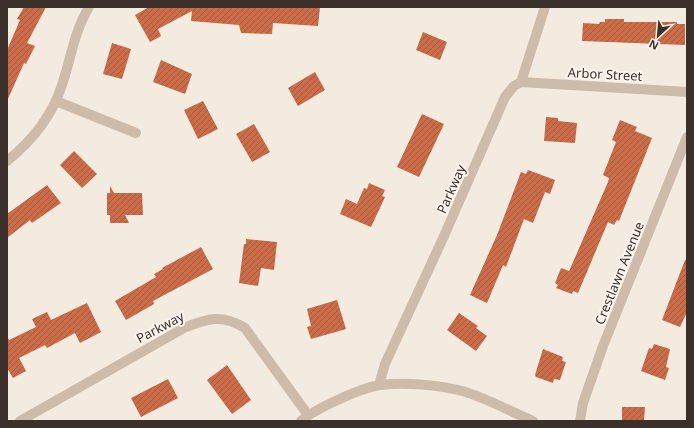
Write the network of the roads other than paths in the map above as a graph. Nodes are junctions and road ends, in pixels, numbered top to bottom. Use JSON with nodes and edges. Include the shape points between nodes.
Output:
{"nodes":[{"id":1,"x":89,"y":7,"type":"edge"},
{"id":2,"x":545,"y":7,"type":"edge"},
{"id":3,"x":522,"y":82,"type":"junction"},
{"id":4,"x":687,"y":92,"type":"edge"},
{"id":5,"x":56,"y":101,"type":"junction"},
{"id":6,"x":136,"y":133,"type":"dead end"},
{"id":7,"x":687,"y":137,"type":"edge"},
{"id":8,"x":7,"y":161,"type":"edge"},
{"id":9,"x":379,"y":385,"type":"junction"},
{"id":10,"x":304,"y":418,"type":"edge"},
{"id":11,"x":20,"y":421,"type":"edge"},
{"id":12,"x":533,"y":421,"type":"edge"},
{"id":13,"x":580,"y":421,"type":"edge"}],
"edges":[{"from":1,"to":5,"type":"street","via":[[79,23]]},
{"from":2,"to":3,"type":"street"},
{"from":3,"to":4,"type":"street","name":"Arbor Street"},
{"from":3,"to":9,"type":"street","name":"Parkway","via":[[514,86],[505,97],[385,364]]},
{"from":5,"to":6,"type":"street"},
{"from":5,"to":8,"type":"street","via":[[35,134]]},
{"from":7,"to":13,"type":"street","name":"Crestlawn Avenue","via":[[603,346],[583,403]]},
{"from":9,"to":10,"type":"street","via":[[350,395]]},
{"from":9,"to":12,"type":"street","via":[[403,384],[462,391]]},
{"from":10,"to":11,"type":"street","name":"Parkway","via":[[245,328],[233,321],[216,318],[184,328]]}]}
